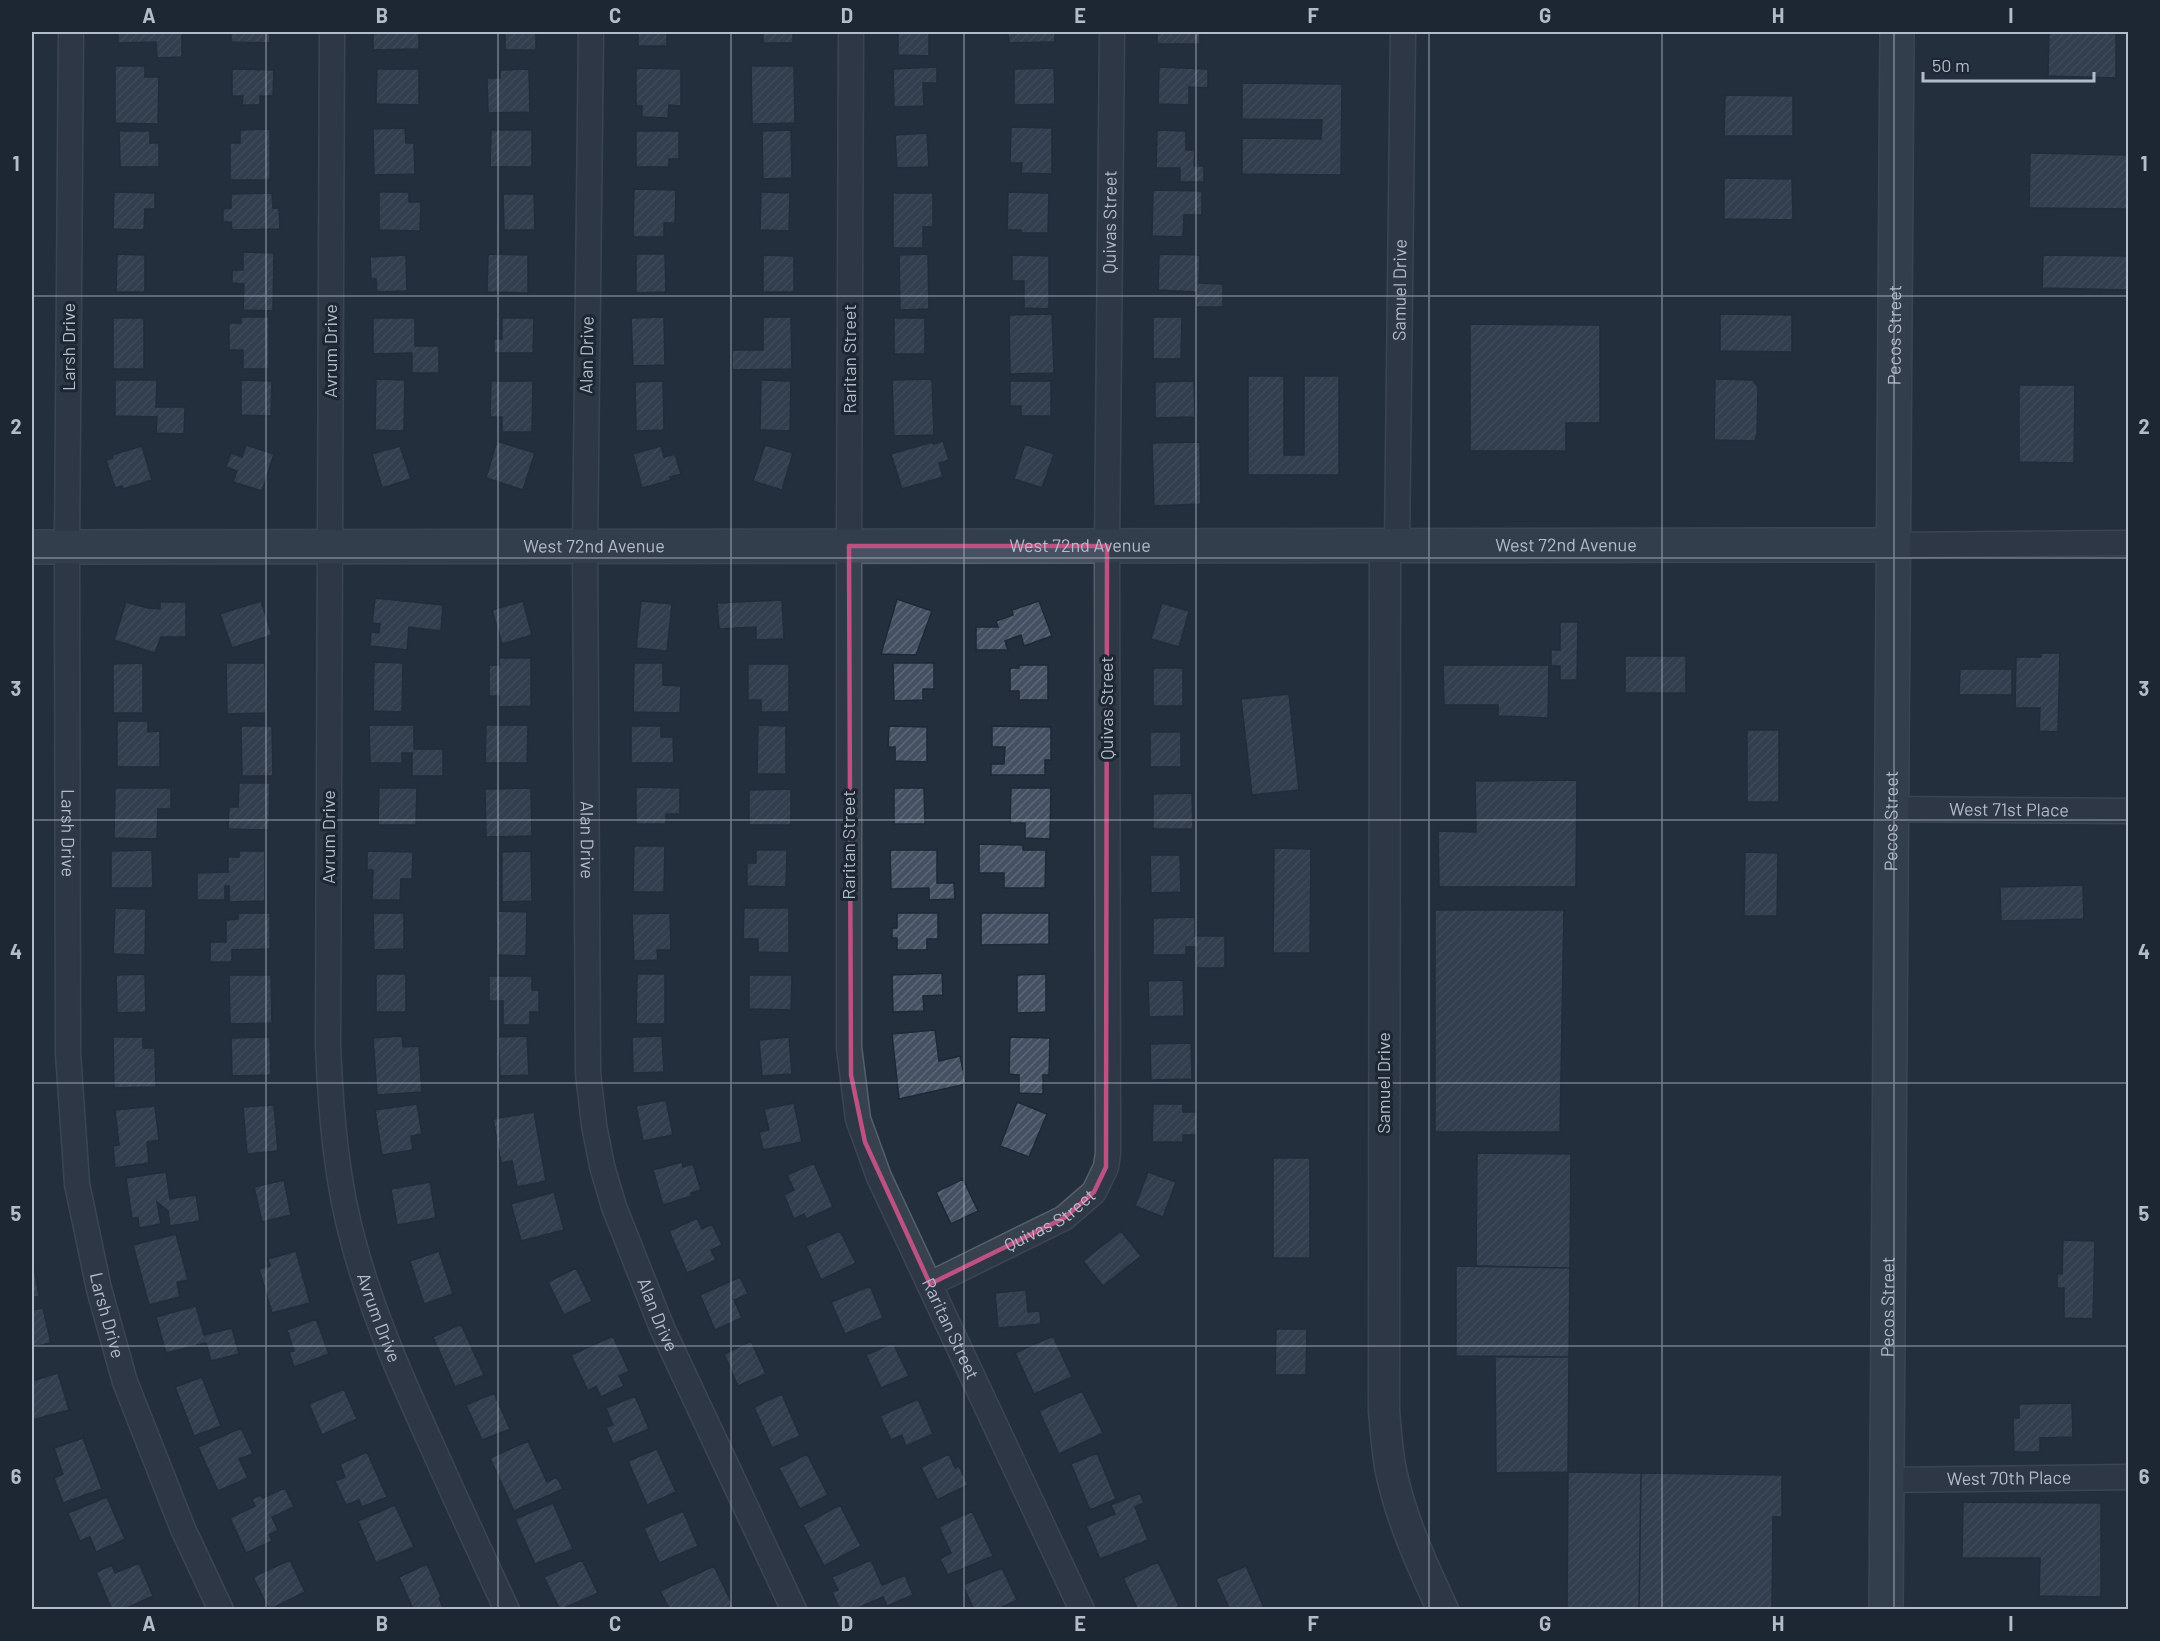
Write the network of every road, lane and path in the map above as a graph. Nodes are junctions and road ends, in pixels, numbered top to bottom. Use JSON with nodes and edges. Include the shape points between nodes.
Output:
{"nodes":[{"id":1,"x":71,"y":32,"type":"edge"},
{"id":2,"x":332,"y":32,"type":"edge"},
{"id":3,"x":591,"y":32,"type":"edge"},
{"id":4,"x":851,"y":32,"type":"edge"},
{"id":5,"x":1112,"y":32,"type":"edge"},
{"id":6,"x":1403,"y":32,"type":"edge"},
{"id":7,"x":1897,"y":32,"type":"edge"},
{"id":8,"x":2128,"y":543,"type":"edge"},
{"id":9,"x":1893,"y":545,"type":"junction"},
{"id":10,"x":849,"y":546,"type":"junction"},
{"id":11,"x":1107,"y":546,"type":"junction"},
{"id":12,"x":1391,"y":546,"type":"junction"},
{"id":13,"x":32,"y":547,"type":"edge"},
{"id":14,"x":67,"y":547,"type":"junction"},
{"id":15,"x":330,"y":547,"type":"junction"},
{"id":16,"x":585,"y":547,"type":"junction"},
{"id":17,"x":1891,"y":809,"type":"junction"},
{"id":18,"x":2128,"y":811,"type":"edge"},
{"id":19,"x":930,"y":1284,"type":"junction"},
{"id":20,"x":2128,"y":1478,"type":"edge"},
{"id":21,"x":1887,"y":1480,"type":"junction"},
{"id":22,"x":220,"y":1610,"type":"edge"},
{"id":23,"x":507,"y":1610,"type":"edge"},
{"id":24,"x":794,"y":1610,"type":"edge"},
{"id":25,"x":1082,"y":1610,"type":"edge"},
{"id":26,"x":1443,"y":1610,"type":"edge"},
{"id":27,"x":1886,"y":1610,"type":"edge"}],
"edges":[{"from":1,"to":14,"type":"street","name":"Larsh Drive"},
{"from":2,"to":15,"type":"street","name":"Avrum Drive"},
{"from":3,"to":16,"type":"street","name":"Alan Drive"},
{"from":4,"to":10,"type":"street","name":"Raritan Street"},
{"from":5,"to":11,"type":"street","name":"Quivas Street"},
{"from":6,"to":12,"type":"street","name":"Samuel Drive"},
{"from":7,"to":9,"type":"main road","name":"Pecos Street"},
{"from":8,"to":9,"type":"street","name":"West 72nd Avenue"},
{"from":9,"to":12,"type":"main road","name":"West 72nd Avenue"},
{"from":9,"to":17,"type":"main road","name":"Pecos Street"},
{"from":10,"to":11,"type":"main road","name":"West 72nd Avenue"},
{"from":10,"to":16,"type":"main road","name":"West 72nd Avenue"},
{"from":10,"to":19,"type":"street","name":"Raritan Street","via":[[851,1075],[865,1142]]},
{"from":11,"to":12,"type":"main road","name":"West 72nd Avenue"},
{"from":11,"to":19,"type":"street","name":"Quivas Street","via":[[1106,1167],[1094,1191],[1064,1218]]},
{"from":12,"to":26,"type":"street","name":"Samuel Drive","via":[[1384,1411],[1390,1469],[1401,1507]]},
{"from":13,"to":14,"type":"main road","name":"West 72nd Avenue"},
{"from":14,"to":15,"type":"main road","name":"West 72nd Avenue"},
{"from":14,"to":22,"type":"street","name":"Larsh Drive","via":[[68,1053],[77,1184],[99,1289],[125,1382]]},
{"from":15,"to":16,"type":"main road","name":"West 72nd Avenue"},
{"from":15,"to":23,"type":"street","name":"Avrum Drive","via":[[328,1045],[338,1169],[370,1299],[400,1375]]},
{"from":16,"to":24,"type":"street","name":"Alan Drive","via":[[588,1073],[602,1166],[662,1328]]},
{"from":17,"to":18,"type":"street","name":"West 71st Place"},
{"from":17,"to":21,"type":"main road","name":"Pecos Street"},
{"from":19,"to":25,"type":"street","name":"Raritan Street"},
{"from":20,"to":21,"type":"street","name":"West 70th Place"},
{"from":21,"to":27,"type":"main road","name":"Pecos Street"}]}
